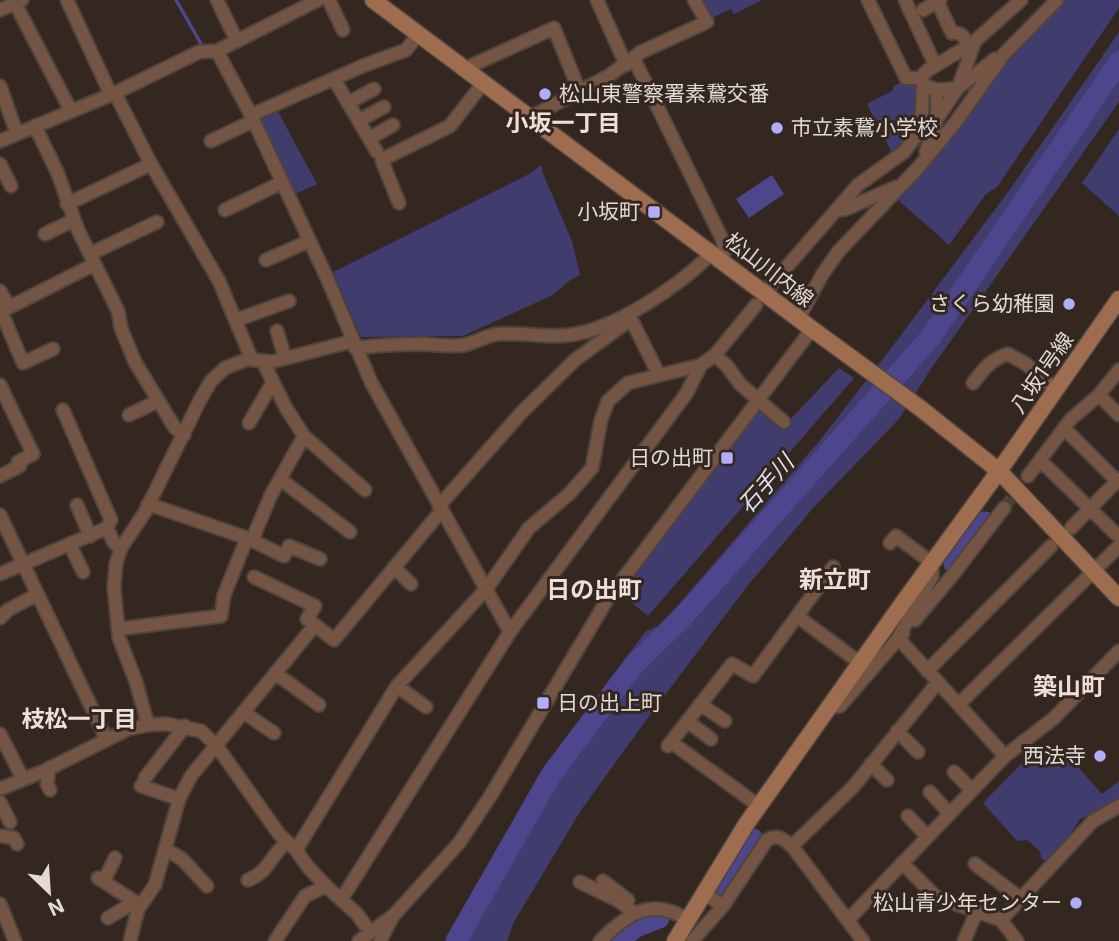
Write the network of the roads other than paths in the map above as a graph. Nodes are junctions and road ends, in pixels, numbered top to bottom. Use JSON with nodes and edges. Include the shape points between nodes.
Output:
{"nodes":[{"id":1,"x":67,"y":0,"type":"edge"},
{"id":2,"x":217,"y":0,"type":"edge"},
{"id":3,"x":318,"y":0,"type":"edge"},
{"id":4,"x":329,"y":0,"type":"edge"},
{"id":5,"x":597,"y":0,"type":"edge"},
{"id":6,"x":694,"y":0,"type":"edge"},
{"id":7,"x":868,"y":0,"type":"edge"},
{"id":8,"x":905,"y":0,"type":"edge"},
{"id":9,"x":1021,"y":0,"type":"edge"},
{"id":10,"x":1057,"y":0,"type":"edge"},
{"id":11,"x":19,"y":1,"type":"edge"},
{"id":12,"x":939,"y":1,"type":"edge"},
{"id":13,"x":381,"y":2,"type":"edge"},
{"id":14,"x":0,"y":10,"type":"edge"},
{"id":15,"x":923,"y":10,"type":"dead end"},
{"id":16,"x":343,"y":30,"type":"dead end"},
{"id":17,"x":419,"y":33,"type":"junction"},
{"id":18,"x":237,"y":41,"type":"junction"},
{"id":19,"x":972,"y":43,"type":"junction"},
{"id":20,"x":217,"y":51,"type":"junction"},
{"id":21,"x":1004,"y":54,"type":"junction"},
{"id":22,"x":630,"y":62,"type":"junction"},
{"id":23,"x":936,"y":65,"type":"junction"},
{"id":24,"x":466,"y":68,"type":"junction"},
{"id":25,"x":334,"y":79,"type":"junction"},
{"id":26,"x":922,"y":81,"type":"junction"},
{"id":27,"x":484,"y":82,"type":"junction"},
{"id":28,"x":0,"y":86,"type":"edge"},
{"id":29,"x":958,"y":88,"type":"junction"},
{"id":30,"x":374,"y":89,"type":"dead end"},
{"id":31,"x":579,"y":90,"type":"junction"},
{"id":32,"x":936,"y":90,"type":"junction"},
{"id":33,"x":113,"y":94,"type":"junction"},
{"id":34,"x":348,"y":103,"type":"junction"},
{"id":35,"x":384,"y":107,"type":"dead end"},
{"id":36,"x":71,"y":111,"type":"junction"},
{"id":37,"x":531,"y":117,"type":"junction"},
{"id":38,"x":938,"y":117,"type":"junction"},
{"id":39,"x":252,"y":118,"type":"junction"},
{"id":40,"x":360,"y":120,"type":"junction"},
{"id":41,"x":35,"y":125,"type":"junction"},
{"id":42,"x":393,"y":125,"type":"dead end"},
{"id":43,"x":17,"y":134,"type":"junction"},
{"id":44,"x":916,"y":136,"type":"junction"},
{"id":45,"x":370,"y":138,"type":"junction"},
{"id":46,"x":0,"y":141,"type":"edge"},
{"id":47,"x":211,"y":141,"type":"dead end"},
{"id":48,"x":377,"y":152,"type":"dead end"},
{"id":49,"x":0,"y":164,"type":"edge"},
{"id":50,"x":152,"y":164,"type":"junction"},
{"id":51,"x":917,"y":169,"type":"junction"},
{"id":52,"x":281,"y":183,"type":"junction"},
{"id":53,"x":11,"y":186,"type":"dead end"},
{"id":54,"x":900,"y":186,"type":"junction"},
{"id":55,"x":399,"y":203,"type":"dead end"},
{"id":56,"x":67,"y":204,"type":"junction"},
{"id":57,"x":225,"y":210,"type":"dead end"},
{"id":58,"x":836,"y":210,"type":"junction"},
{"id":59,"x":74,"y":220,"type":"junction"},
{"id":60,"x":157,"y":222,"type":"dead end"},
{"id":61,"x":45,"y":234,"type":"dead end"},
{"id":62,"x":309,"y":241,"type":"junction"},
{"id":63,"x":717,"y":256,"type":"junction"},
{"id":64,"x":93,"y":259,"type":"junction"},
{"id":65,"x":265,"y":260,"type":"dead end"},
{"id":66,"x":771,"y":285,"type":"dead end"},
{"id":67,"x":0,"y":291,"type":"edge"},
{"id":68,"x":289,"y":301,"type":"dead end"},
{"id":69,"x":757,"y":305,"type":"dead end"},
{"id":70,"x":1116,"y":308,"type":"edge"},
{"id":71,"x":3,"y":310,"type":"edge"},
{"id":72,"x":629,"y":314,"type":"junction"},
{"id":73,"x":798,"y":319,"type":"junction"},
{"id":74,"x":236,"y":320,"type":"junction"},
{"id":75,"x":812,"y":330,"type":"junction"},
{"id":76,"x":277,"y":331,"type":"dead end"},
{"id":77,"x":354,"y":344,"type":"junction"},
{"id":78,"x":52,"y":349,"type":"dead end"},
{"id":79,"x":715,"y":355,"type":"junction"},
{"id":80,"x":285,"y":359,"type":"junction"},
{"id":81,"x":258,"y":361,"type":"junction"},
{"id":82,"x":701,"y":365,"type":"junction"},
{"id":83,"x":1119,"y":370,"type":"edge"},
{"id":84,"x":659,"y":375,"type":"junction"},
{"id":85,"x":273,"y":382,"type":"junction"},
{"id":86,"x":973,"y":383,"type":"dead end"},
{"id":87,"x":0,"y":384,"type":"edge"},
{"id":88,"x":1056,"y":390,"type":"junction"},
{"id":89,"x":1099,"y":395,"type":"junction"},
{"id":90,"x":158,"y":401,"type":"junction"},
{"id":91,"x":758,"y":401,"type":"junction"},
{"id":92,"x":63,"y":410,"type":"dead end"},
{"id":93,"x":129,"y":415,"type":"dead end"},
{"id":94,"x":1119,"y":415,"type":"edge"},
{"id":95,"x":249,"y":422,"type":"dead end"},
{"id":96,"x":784,"y":422,"type":"dead end"},
{"id":97,"x":1064,"y":428,"type":"junction"},
{"id":98,"x":184,"y":435,"type":"junction"},
{"id":99,"x":304,"y":436,"type":"junction"},
{"id":100,"x":1040,"y":460,"type":"junction"},
{"id":101,"x":999,"y":471,"type":"junction"},
{"id":102,"x":0,"y":476,"type":"edge"},
{"id":103,"x":1028,"y":476,"type":"tunnel mouth"},
{"id":104,"x":280,"y":479,"type":"junction"},
{"id":105,"x":1118,"y":480,"type":"edge"},
{"id":106,"x":365,"y":490,"type":"dead end"},
{"id":107,"x":149,"y":504,"type":"junction"},
{"id":108,"x":77,"y":505,"type":"dead end"},
{"id":109,"x":440,"y":508,"type":"junction"},
{"id":110,"x":1004,"y":508,"type":"tunnel mouth"},
{"id":111,"x":1090,"y":509,"type":"junction"},
{"id":112,"x":0,"y":515,"type":"edge"},
{"id":113,"x":107,"y":528,"type":"junction"},
{"id":114,"x":1071,"y":528,"type":"dead end"},
{"id":115,"x":3,"y":531,"type":"edge"},
{"id":116,"x":350,"y":532,"type":"dead end"},
{"id":117,"x":90,"y":536,"type":"junction"},
{"id":118,"x":1119,"y":537,"type":"edge"},
{"id":119,"x":250,"y":539,"type":"junction"},
{"id":120,"x":890,"y":543,"type":"dead end"},
{"id":121,"x":70,"y":545,"type":"junction"},
{"id":122,"x":1051,"y":546,"type":"dead end"},
{"id":123,"x":1119,"y":546,"type":"edge"},
{"id":124,"x":121,"y":548,"type":"junction"},
{"id":125,"x":320,"y":559,"type":"dead end"},
{"id":126,"x":932,"y":564,"type":"junction"},
{"id":127,"x":23,"y":565,"type":"junction"},
{"id":128,"x":394,"y":567,"type":"junction"},
{"id":129,"x":833,"y":567,"type":"dead end"},
{"id":130,"x":1095,"y":571,"type":"junction"},
{"id":131,"x":83,"y":572,"type":"dead end"},
{"id":132,"x":0,"y":574,"type":"edge"},
{"id":133,"x":254,"y":577,"type":"dead end"},
{"id":134,"x":411,"y":583,"type":"dead end"},
{"id":135,"x":487,"y":589,"type":"junction"},
{"id":136,"x":36,"y":595,"type":"junction"},
{"id":137,"x":1119,"y":598,"type":"edge"},
{"id":138,"x":797,"y":616,"type":"junction"},
{"id":139,"x":0,"y":618,"type":"edge"},
{"id":140,"x":315,"y":625,"type":"junction"},
{"id":141,"x":118,"y":629,"type":"junction"},
{"id":142,"x":510,"y":632,"type":"junction"},
{"id":143,"x":898,"y":638,"type":"junction"},
{"id":144,"x":1119,"y":651,"type":"edge"},
{"id":145,"x":860,"y":663,"type":"junction"},
{"id":146,"x":928,"y":671,"type":"junction"},
{"id":147,"x":275,"y":673,"type":"junction"},
{"id":148,"x":938,"y":682,"type":"junction"},
{"id":149,"x":397,"y":686,"type":"junction"},
{"id":150,"x":700,"y":704,"type":"junction"},
{"id":151,"x":959,"y":704,"type":"junction"},
{"id":152,"x":319,"y":705,"type":"dead end"},
{"id":153,"x":426,"y":707,"type":"dead end"},
{"id":154,"x":828,"y":707,"type":"junction"},
{"id":155,"x":243,"y":712,"type":"junction"},
{"id":156,"x":687,"y":721,"type":"junction"},
{"id":157,"x":725,"y":721,"type":"dead end"},
{"id":158,"x":148,"y":725,"type":"junction"},
{"id":159,"x":185,"y":726,"type":"junction"},
{"id":160,"x":897,"y":731,"type":"junction"},
{"id":161,"x":274,"y":733,"type":"dead end"},
{"id":162,"x":0,"y":734,"type":"edge"},
{"id":163,"x":106,"y":738,"type":"junction"},
{"id":164,"x":711,"y":738,"type":"dead end"},
{"id":165,"x":216,"y":745,"type":"junction"},
{"id":166,"x":918,"y":752,"type":"dead end"},
{"id":167,"x":1004,"y":756,"type":"junction"},
{"id":168,"x":871,"y":764,"type":"junction"},
{"id":169,"x":49,"y":768,"type":"junction"},
{"id":170,"x":954,"y":772,"type":"dead end"},
{"id":171,"x":23,"y":779,"type":"junction"},
{"id":172,"x":887,"y":780,"type":"dead end"},
{"id":173,"x":0,"y":789,"type":"edge"},
{"id":174,"x":50,"y":790,"type":"dead end"},
{"id":175,"x":972,"y":790,"type":"junction"},
{"id":176,"x":930,"y":792,"type":"dead end"},
{"id":177,"x":179,"y":799,"type":"junction"},
{"id":178,"x":0,"y":802,"type":"edge"},
{"id":179,"x":758,"y":806,"type":"junction"},
{"id":180,"x":1119,"y":806,"type":"edge"},
{"id":181,"x":950,"y":813,"type":"junction"},
{"id":182,"x":908,"y":816,"type":"dead end"},
{"id":183,"x":10,"y":822,"type":"dead end"},
{"id":184,"x":0,"y":836,"type":"edge"},
{"id":185,"x":927,"y":836,"type":"junction"},
{"id":186,"x":17,"y":844,"type":"dead end"},
{"id":187,"x":292,"y":846,"type":"junction"},
{"id":188,"x":792,"y":846,"type":"junction"},
{"id":189,"x":165,"y":849,"type":"junction"},
{"id":190,"x":115,"y":858,"type":"dead end"},
{"id":191,"x":902,"y":863,"type":"junction"},
{"id":192,"x":975,"y":864,"type":"dead end"},
{"id":193,"x":248,"y":880,"type":"dead end"},
{"id":194,"x":603,"y":881,"type":"dead end"},
{"id":195,"x":580,"y":882,"type":"dead end"},
{"id":196,"x":207,"y":886,"type":"dead end"},
{"id":197,"x":326,"y":886,"type":"junction"},
{"id":198,"x":704,"y":893,"type":"junction"},
{"id":199,"x":1020,"y":898,"type":"junction"},
{"id":200,"x":341,"y":900,"type":"junction"},
{"id":201,"x":136,"y":902,"type":"junction"},
{"id":202,"x":0,"y":904,"type":"edge"},
{"id":203,"x":723,"y":906,"type":"junction"},
{"id":204,"x":977,"y":911,"type":"junction"},
{"id":205,"x":638,"y":912,"type":"junction"},
{"id":206,"x":108,"y":918,"type":"dead end"},
{"id":207,"x":688,"y":920,"type":"junction"},
{"id":208,"x":848,"y":920,"type":"junction"},
{"id":209,"x":1001,"y":920,"type":"junction"},
{"id":210,"x":375,"y":936,"type":"edge"},
{"id":211,"x":15,"y":941,"type":"edge"},
{"id":212,"x":130,"y":941,"type":"edge"},
{"id":213,"x":275,"y":941,"type":"edge"},
{"id":214,"x":359,"y":941,"type":"edge"},
{"id":215,"x":600,"y":941,"type":"edge"},
{"id":216,"x":675,"y":941,"type":"edge"},
{"id":217,"x":692,"y":941,"type":"edge"},
{"id":218,"x":863,"y":941,"type":"edge"},
{"id":219,"x":964,"y":941,"type":"edge"},
{"id":220,"x":1017,"y":941,"type":"edge"}],
"edges":[{"from":1,"to":33,"type":"street"},
{"from":2,"to":18,"type":"street"},
{"from":3,"to":18,"type":"street"},
{"from":4,"to":16,"type":"street"},
{"from":5,"to":22,"type":"street"},
{"from":6,"to":22,"type":"street","via":[[707,22],[641,52]]},
{"from":7,"to":26,"type":"street","via":[[906,78]]},
{"from":8,"to":23,"type":"street"},
{"from":9,"to":19,"type":"street"},
{"from":10,"to":21,"type":"street"},
{"from":11,"to":14,"type":"street"},
{"from":11,"to":36,"type":"street"},
{"from":12,"to":15,"type":"street"},
{"from":12,"to":19,"type":"street","via":[[952,33],[959,32]]},
{"from":13,"to":17,"type":"main road","name":"松山川内線"},
{"from":17,"to":24,"type":"main road","name":"松山川内線"},
{"from":17,"to":25,"type":"street","via":[[405,50]]},
{"from":18,"to":20,"type":"street"},
{"from":19,"to":23,"type":"street"},
{"from":19,"to":29,"type":"street"},
{"from":20,"to":33,"type":"street","via":[[199,52]]},
{"from":20,"to":39,"type":"street"},
{"from":21,"to":29,"type":"street"},
{"from":21,"to":51,"type":"street"},
{"from":22,"to":31,"type":"street"},
{"from":22,"to":63,"type":"street","via":[[723,241],[724,253]]},
{"from":23,"to":26,"type":"street"},
{"from":24,"to":27,"type":"main road","name":"松山川内線"},
{"from":24,"to":31,"type":"street","via":[[554,28]]},
{"from":25,"to":34,"type":"street"},
{"from":25,"to":39,"type":"street"},
{"from":26,"to":32,"type":"street"},
{"from":26,"to":44,"type":"street"},
{"from":27,"to":37,"type":"main road","name":"松山川内線"},
{"from":27,"to":55,"type":"street","via":[[450,126],[382,161]]},
{"from":28,"to":43,"type":"street"},
{"from":29,"to":32,"type":"street"},
{"from":29,"to":38,"type":"street"},
{"from":30,"to":34,"type":"street"},
{"from":31,"to":37,"type":"street"},
{"from":32,"to":38,"type":"street"},
{"from":33,"to":36,"type":"street"},
{"from":33,"to":50,"type":"street"},
{"from":34,"to":40,"type":"street"},
{"from":35,"to":40,"type":"street"},
{"from":36,"to":41,"type":"street"},
{"from":37,"to":63,"type":"main road","name":"松山川内線"},
{"from":38,"to":44,"type":"street"},
{"from":38,"to":51,"type":"street"},
{"from":39,"to":47,"type":"street"},
{"from":39,"to":52,"type":"street"},
{"from":40,"to":45,"type":"street"},
{"from":41,"to":43,"type":"street"},
{"from":41,"to":56,"type":"street"},
{"from":42,"to":45,"type":"street"},
{"from":43,"to":46,"type":"street"},
{"from":44,"to":58,"type":"street","via":[[904,152],[858,185]]},
{"from":45,"to":48,"type":"street"},
{"from":49,"to":53,"type":"street"},
{"from":50,"to":56,"type":"street"},
{"from":50,"to":74,"type":"street","via":[[219,281]]},
{"from":51,"to":54,"type":"street"},
{"from":52,"to":57,"type":"street"},
{"from":52,"to":62,"type":"street"},
{"from":54,"to":58,"type":"street"},
{"from":54,"to":73,"type":"street","via":[[838,252]]},
{"from":56,"to":59,"type":"street"},
{"from":58,"to":66,"type":"street"},
{"from":59,"to":61,"type":"street"},
{"from":59,"to":64,"type":"street"},
{"from":60,"to":64,"type":"street"},
{"from":62,"to":65,"type":"street"},
{"from":62,"to":77,"type":"street"},
{"from":63,"to":72,"type":"street"},
{"from":63,"to":73,"type":"main road","name":"松山川内線"},
{"from":64,"to":71,"type":"street"},
{"from":64,"to":90,"type":"street","via":[[118,311],[135,362]]},
{"from":67,"to":71,"type":"street"},
{"from":68,"to":74,"type":"street"},
{"from":69,"to":79,"type":"street"},
{"from":70,"to":88,"type":"main road","name":"八坂1号線"},
{"from":71,"to":78,"type":"street","via":[[23,363]]},
{"from":72,"to":77,"type":"street","via":[[570,335],[492,334],[463,345]]},
{"from":72,"to":84,"type":"street"},
{"from":72,"to":109,"type":"street","via":[[627,322],[590,346],[522,412]]},
{"from":73,"to":75,"type":"main road","name":"松山川内線"},
{"from":74,"to":81,"type":"street"},
{"from":75,"to":91,"type":"street"},
{"from":75,"to":101,"type":"main road","name":"松山川内線"},
{"from":76,"to":80,"type":"street"},
{"from":77,"to":80,"type":"street"},
{"from":77,"to":109,"type":"street"},
{"from":79,"to":82,"type":"street"},
{"from":79,"to":91,"type":"street"},
{"from":80,"to":81,"type":"street"},
{"from":81,"to":85,"type":"street"},
{"from":81,"to":98,"type":"street","via":[[248,359],[211,381]]},
{"from":82,"to":84,"type":"street"},
{"from":82,"to":142,"type":"street","via":[[686,394]]},
{"from":83,"to":89,"type":"street"},
{"from":84,"to":135,"type":"street","via":[[628,383],[608,401],[592,468],[529,528]]},
{"from":85,"to":95,"type":"street"},
{"from":85,"to":99,"type":"street"},
{"from":86,"to":88,"type":"street","via":[[985,367],[1008,354]]},
{"from":87,"to":102,"type":"street","via":[[33,454]]},
{"from":88,"to":101,"type":"main road","name":"八坂1号線"},
{"from":89,"to":94,"type":"street"},
{"from":89,"to":97,"type":"street"},
{"from":90,"to":93,"type":"street"},
{"from":90,"to":98,"type":"street"},
{"from":91,"to":96,"type":"street"},
{"from":91,"to":210,"type":"street","via":[[607,600],[458,843]]},
{"from":92,"to":113,"type":"street","via":[[111,520]]},
{"from":97,"to":100,"type":"street"},
{"from":97,"to":105,"type":"street"},
{"from":98,"to":107,"type":"street"},
{"from":99,"to":104,"type":"street"},
{"from":99,"to":106,"type":"street"},
{"from":100,"to":103,"type":"street"},
{"from":100,"to":111,"type":"street"},
{"from":101,"to":126,"type":"main road","name":"八坂1号線"},
{"from":101,"to":130,"type":"main road","name":"松山川内線"},
{"from":104,"to":116,"type":"street"},
{"from":104,"to":119,"type":"street"},
{"from":105,"to":111,"type":"street"},
{"from":107,"to":119,"type":"street"},
{"from":107,"to":124,"type":"street"},
{"from":108,"to":117,"type":"street"},
{"from":109,"to":128,"type":"street"},
{"from":109,"to":135,"type":"street"},
{"from":110,"to":143,"type":"street"},
{"from":111,"to":114,"type":"street"},
{"from":111,"to":118,"type":"street"},
{"from":112,"to":115,"type":"street"},
{"from":113,"to":117,"type":"street"},
{"from":113,"to":124,"type":"street"},
{"from":115,"to":127,"type":"street"},
{"from":117,"to":121,"type":"street"},
{"from":119,"to":125,"type":"street","via":[[284,556],[289,546]]},
{"from":119,"to":141,"type":"street","via":[[224,595],[221,616]]},
{"from":120,"to":126,"type":"street","via":[[896,536]]},
{"from":121,"to":127,"type":"street"},
{"from":121,"to":131,"type":"street"},
{"from":122,"to":146,"type":"street"},
{"from":123,"to":130,"type":"street"},
{"from":124,"to":141,"type":"street","via":[[114,587]]},
{"from":126,"to":143,"type":"street","via":[[932,577]]},
{"from":126,"to":145,"type":"main road","name":"八坂1号線"},
{"from":127,"to":132,"type":"street"},
{"from":127,"to":136,"type":"street"},
{"from":128,"to":134,"type":"street"},
{"from":128,"to":140,"type":"street","via":[[334,640]]},
{"from":129,"to":138,"type":"street"},
{"from":130,"to":137,"type":"main road","name":"松山川内線"},
{"from":130,"to":151,"type":"street"},
{"from":133,"to":140,"type":"street","via":[[315,606],[307,619]]},
{"from":135,"to":142,"type":"street"},
{"from":135,"to":149,"type":"street"},
{"from":136,"to":139,"type":"street"},
{"from":136,"to":163,"type":"street"},
{"from":138,"to":145,"type":"street"},
{"from":138,"to":150,"type":"street","via":[[753,676],[732,664]]},
{"from":140,"to":147,"type":"street"},
{"from":141,"to":158,"type":"street"},
{"from":142,"to":200,"type":"street"},
{"from":143,"to":146,"type":"street"},
{"from":143,"to":154,"type":"street","via":[[840,706]]},
{"from":144,"to":167,"type":"street","via":[[1054,718]]},
{"from":145,"to":154,"type":"main road","name":"八坂1号線"},
{"from":146,"to":148,"type":"street"},
{"from":147,"to":152,"type":"street"},
{"from":147,"to":155,"type":"street"},
{"from":148,"to":151,"type":"street"},
{"from":148,"to":160,"type":"street"},
{"from":149,"to":153,"type":"street"},
{"from":149,"to":187,"type":"street"},
{"from":150,"to":156,"type":"street"},
{"from":150,"to":157,"type":"street"},
{"from":151,"to":167,"type":"street"},
{"from":154,"to":179,"type":"main road","name":"八坂1号線"},
{"from":155,"to":161,"type":"street"},
{"from":155,"to":165,"type":"street"},
{"from":156,"to":164,"type":"street"},
{"from":156,"to":179,"type":"street","via":[[669,744]]},
{"from":158,"to":159,"type":"street"},
{"from":158,"to":163,"type":"street"},
{"from":159,"to":165,"type":"street","via":[[201,731]]},
{"from":159,"to":177,"type":"street","via":[[143,782]]},
{"from":160,"to":166,"type":"street"},
{"from":160,"to":168,"type":"street"},
{"from":162,"to":171,"type":"street"},
{"from":163,"to":169,"type":"street"},
{"from":165,"to":177,"type":"street"},
{"from":165,"to":187,"type":"street"},
{"from":167,"to":175,"type":"street"},
{"from":168,"to":172,"type":"street"},
{"from":168,"to":188,"type":"street"},
{"from":169,"to":171,"type":"street"},
{"from":169,"to":174,"type":"street"},
{"from":170,"to":175,"type":"street"},
{"from":171,"to":173,"type":"street"},
{"from":175,"to":181,"type":"street"},
{"from":176,"to":181,"type":"street"},
{"from":177,"to":189,"type":"street"},
{"from":178,"to":183,"type":"street"},
{"from":179,"to":198,"type":"main road","name":"八坂1号線"},
{"from":180,"to":199,"type":"street","via":[[1093,821]]},
{"from":181,"to":185,"type":"street"},
{"from":182,"to":185,"type":"street"},
{"from":184,"to":186,"type":"street","via":[[14,838]]},
{"from":185,"to":191,"type":"street"},
{"from":187,"to":193,"type":"street","via":[[275,852],[265,871]]},
{"from":187,"to":197,"type":"street"},
{"from":188,"to":203,"type":"street","via":[[780,837],[767,840]]},
{"from":188,"to":208,"type":"street"},
{"from":189,"to":196,"type":"street","via":[[182,859]]},
{"from":189,"to":201,"type":"street","via":[[155,885]]},
{"from":190,"to":201,"type":"street","via":[[101,879]]},
{"from":191,"to":204,"type":"street","via":[[936,897]]},
{"from":191,"to":208,"type":"street"},
{"from":192,"to":199,"type":"street"},
{"from":194,"to":205,"type":"street"},
{"from":195,"to":205,"type":"street"},
{"from":197,"to":200,"type":"street"},
{"from":197,"to":213,"type":"street","via":[[305,896]]},
{"from":198,"to":203,"type":"street"},
{"from":198,"to":207,"type":"main road","name":"八坂1号線"},
{"from":199,"to":209,"type":"street"},
{"from":200,"to":210,"type":"street"},
{"from":201,"to":206,"type":"street"},
{"from":201,"to":212,"type":"street"},
{"from":202,"to":211,"type":"street"},
{"from":203,"to":217,"type":"street"},
{"from":204,"to":209,"type":"street"},
{"from":204,"to":219,"type":"street"},
{"from":205,"to":207,"type":"street","via":[[668,910]]},
{"from":205,"to":215,"type":"street","via":[[618,922]]},
{"from":207,"to":216,"type":"main road","name":"八坂1号線"},
{"from":208,"to":218,"type":"street"},
{"from":209,"to":220,"type":"street"},
{"from":210,"to":214,"type":"street"}]}
